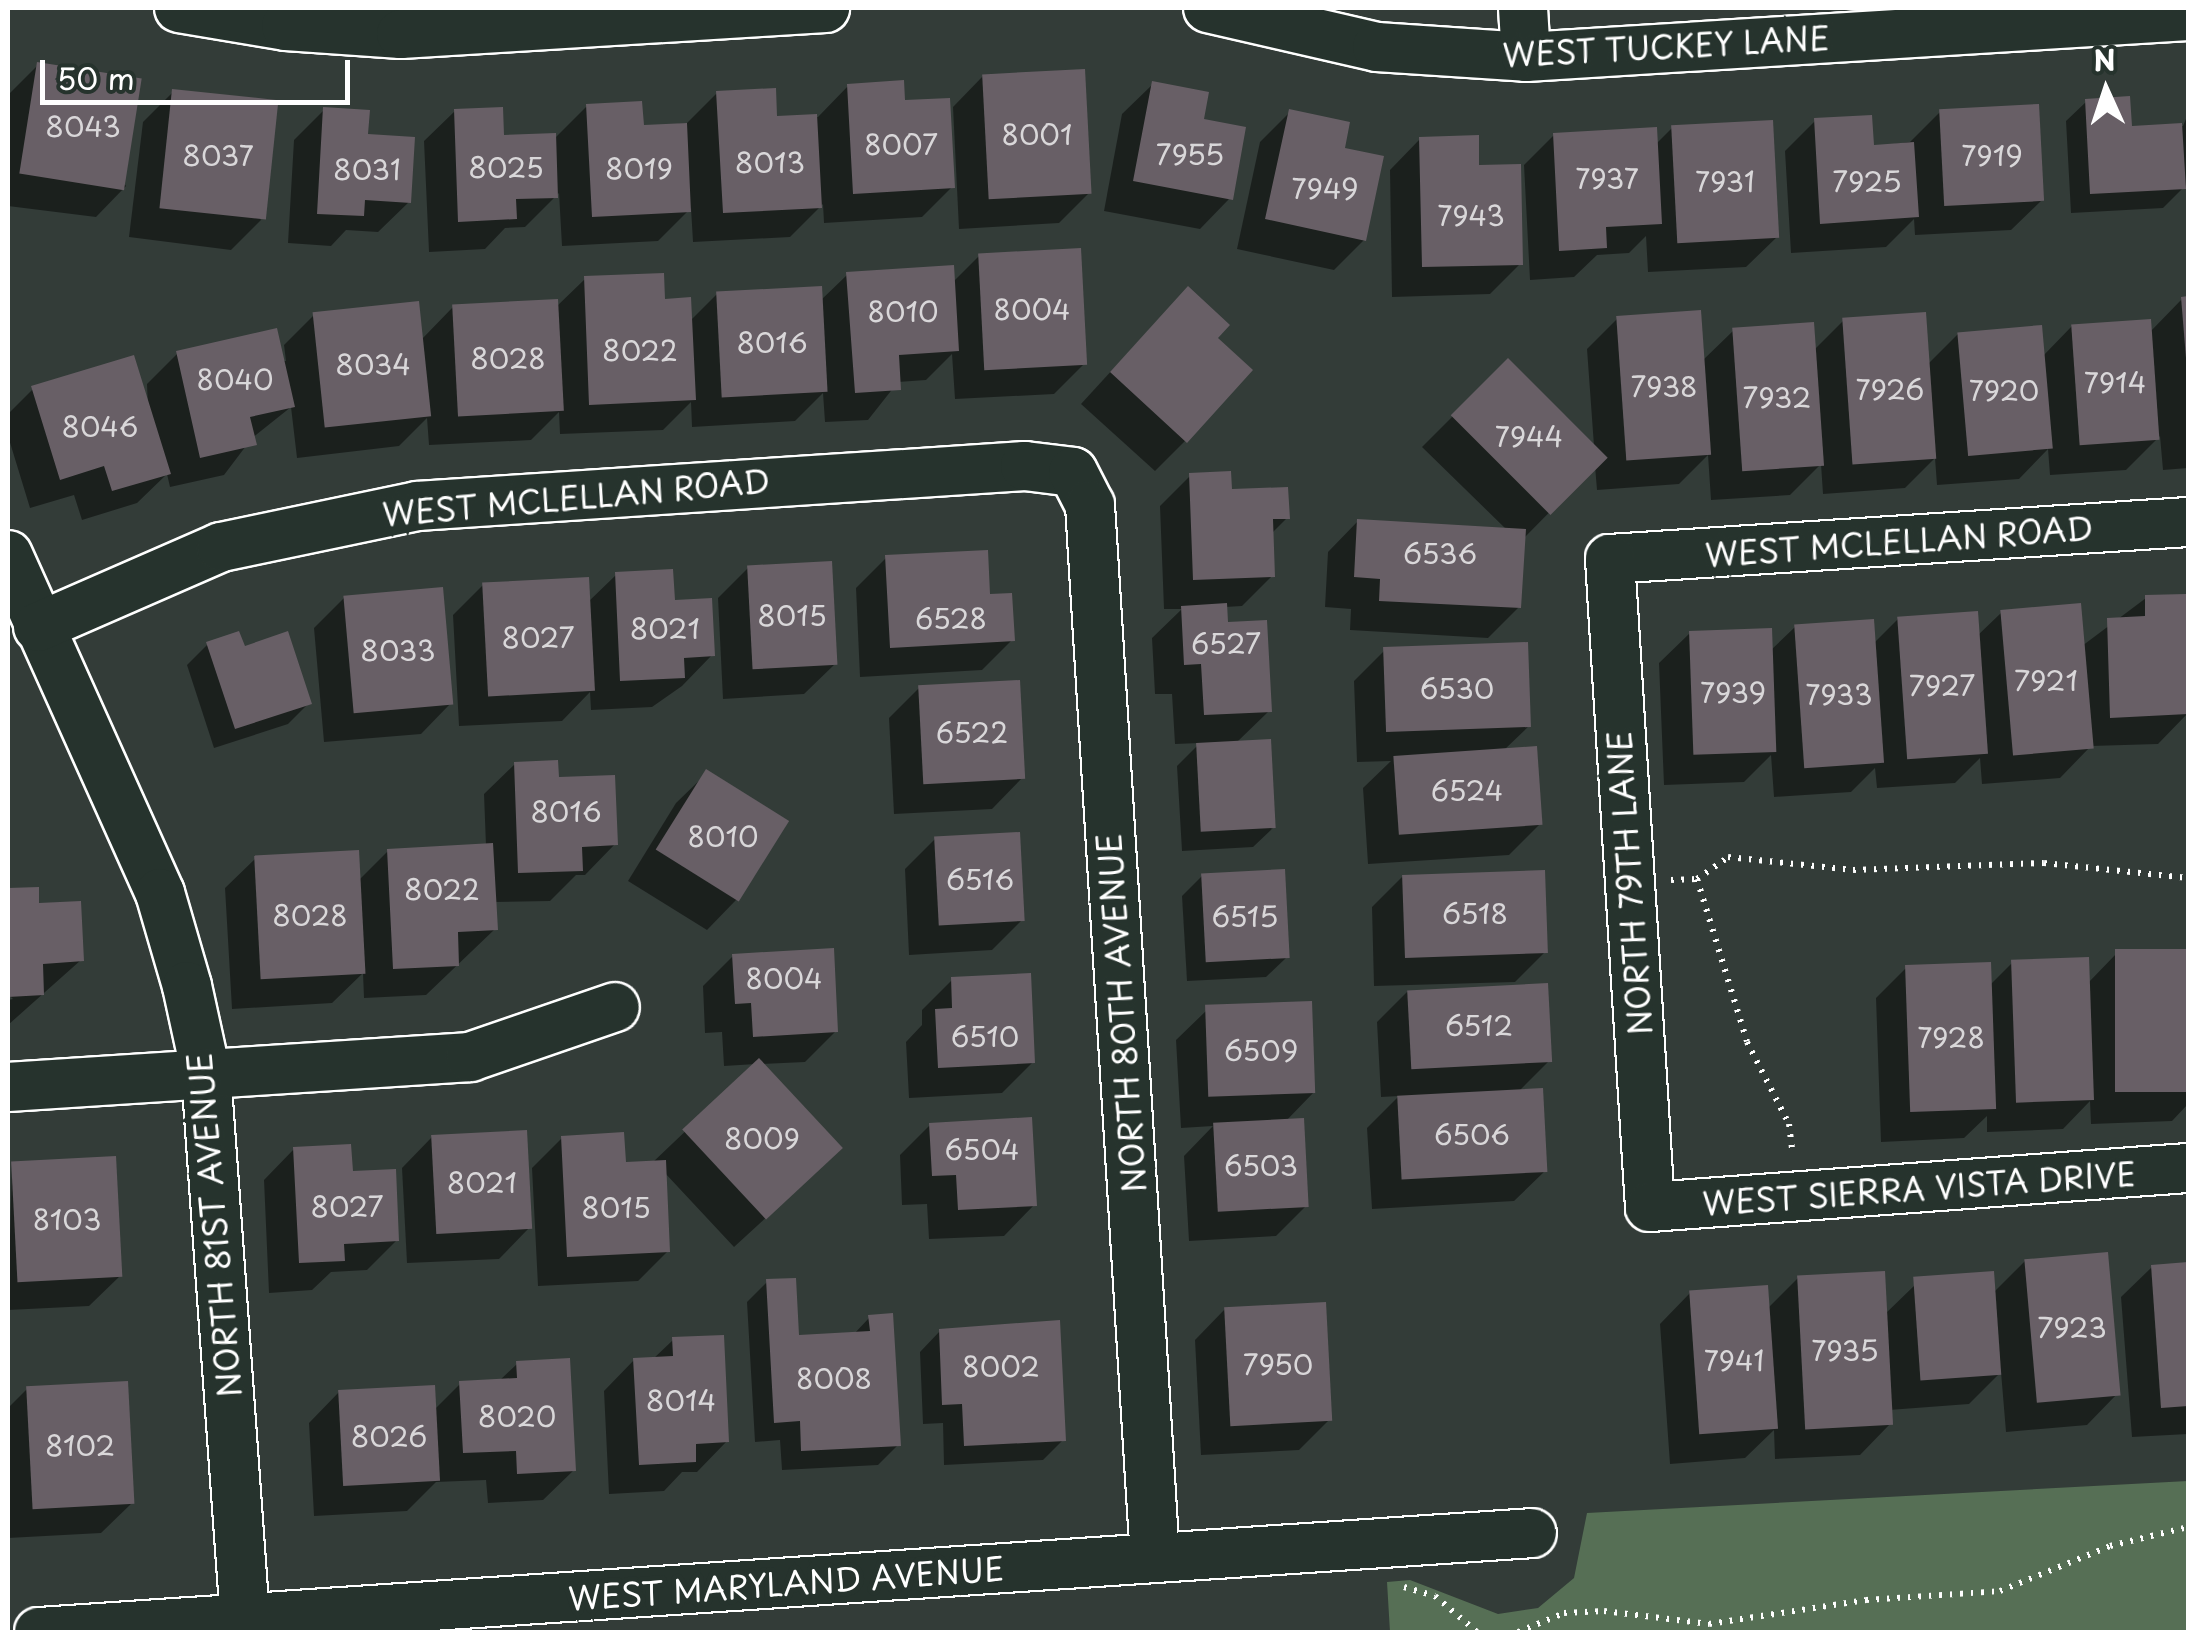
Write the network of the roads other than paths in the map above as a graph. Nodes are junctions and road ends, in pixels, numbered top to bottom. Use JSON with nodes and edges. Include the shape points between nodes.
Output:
{"nodes":[{"id":1,"x":179,"y":8,"type":"edge"},
{"id":2,"x":824,"y":8,"type":"edge"},
{"id":3,"x":1208,"y":8,"type":"edge"},
{"id":4,"x":1523,"y":8,"type":"edge"},
{"id":5,"x":2050,"y":16,"type":"edge"},
{"id":6,"x":2188,"y":16,"type":"edge"},
{"id":7,"x":537,"y":18,"type":"edge"},
{"id":8,"x":1526,"y":57,"type":"junction"},
{"id":9,"x":1073,"y":472,"type":"joint"},
{"id":10,"x":2188,"y":522,"type":"edge"},
{"id":11,"x":8,"y":555,"type":"edge"},
{"id":12,"x":1610,"y":559,"type":"joint"},
{"id":13,"x":38,"y":627,"type":"junction"},
{"id":14,"x":614,"y":1007,"type":"dead end"},
{"id":15,"x":206,"y":1073,"type":"junction"},
{"id":16,"x":8,"y":1087,"type":"edge"},
{"id":17,"x":2188,"y":1168,"type":"edge"},
{"id":18,"x":1650,"y":1207,"type":"joint"},
{"id":19,"x":1532,"y":1533,"type":"dead end"},
{"id":20,"x":1155,"y":1558,"type":"junction"},
{"id":21,"x":246,"y":1626,"type":"edge"},
{"id":22,"x":40,"y":1632,"type":"edge"}],
"edges":[{"from":1,"to":7,"type":"street","via":[[286,26],[401,34]]},
{"from":2,"to":7,"type":"street"},
{"from":3,"to":8,"type":"street","name":"WEST TUCKEY LANE","via":[[1377,47]]},
{"from":4,"to":8,"type":"street"},
{"from":5,"to":6,"type":"street","name":"WEST TUCKEY LANE"},
{"from":5,"to":8,"type":"street","name":"WEST TUCKEY LANE"},
{"from":9,"to":13,"type":"street","name":"WEST MCLELLAN ROAD","via":[[1025,466],[417,506],[221,547]]},
{"from":9,"to":20,"type":"street","name":"NORTH 80TH AVENUE","via":[[1090,505]]},
{"from":10,"to":12,"type":"street","name":"WEST MCLELLAN ROAD"},
{"from":11,"to":13,"type":"street","name":"NORTH 81ST AVENUE"},
{"from":12,"to":18,"type":"street","name":"NORTH 79TH LANE"},
{"from":13,"to":15,"type":"street","name":"NORTH 81ST AVENUE","via":[[160,894]]},
{"from":14,"to":15,"type":"street","via":[[470,1057]]},
{"from":15,"to":16,"type":"street"},
{"from":15,"to":21,"type":"street","name":"NORTH 81ST AVENUE"},
{"from":17,"to":18,"type":"street","name":"WEST SIERRA VISTA DRIVE"},
{"from":19,"to":20,"type":"street","name":"WEST MARYLAND AVENUE"},
{"from":20,"to":21,"type":"street","name":"WEST MARYLAND AVENUE"},
{"from":21,"to":22,"type":"street","name":"WEST MARYLAND AVENUE"}]}
